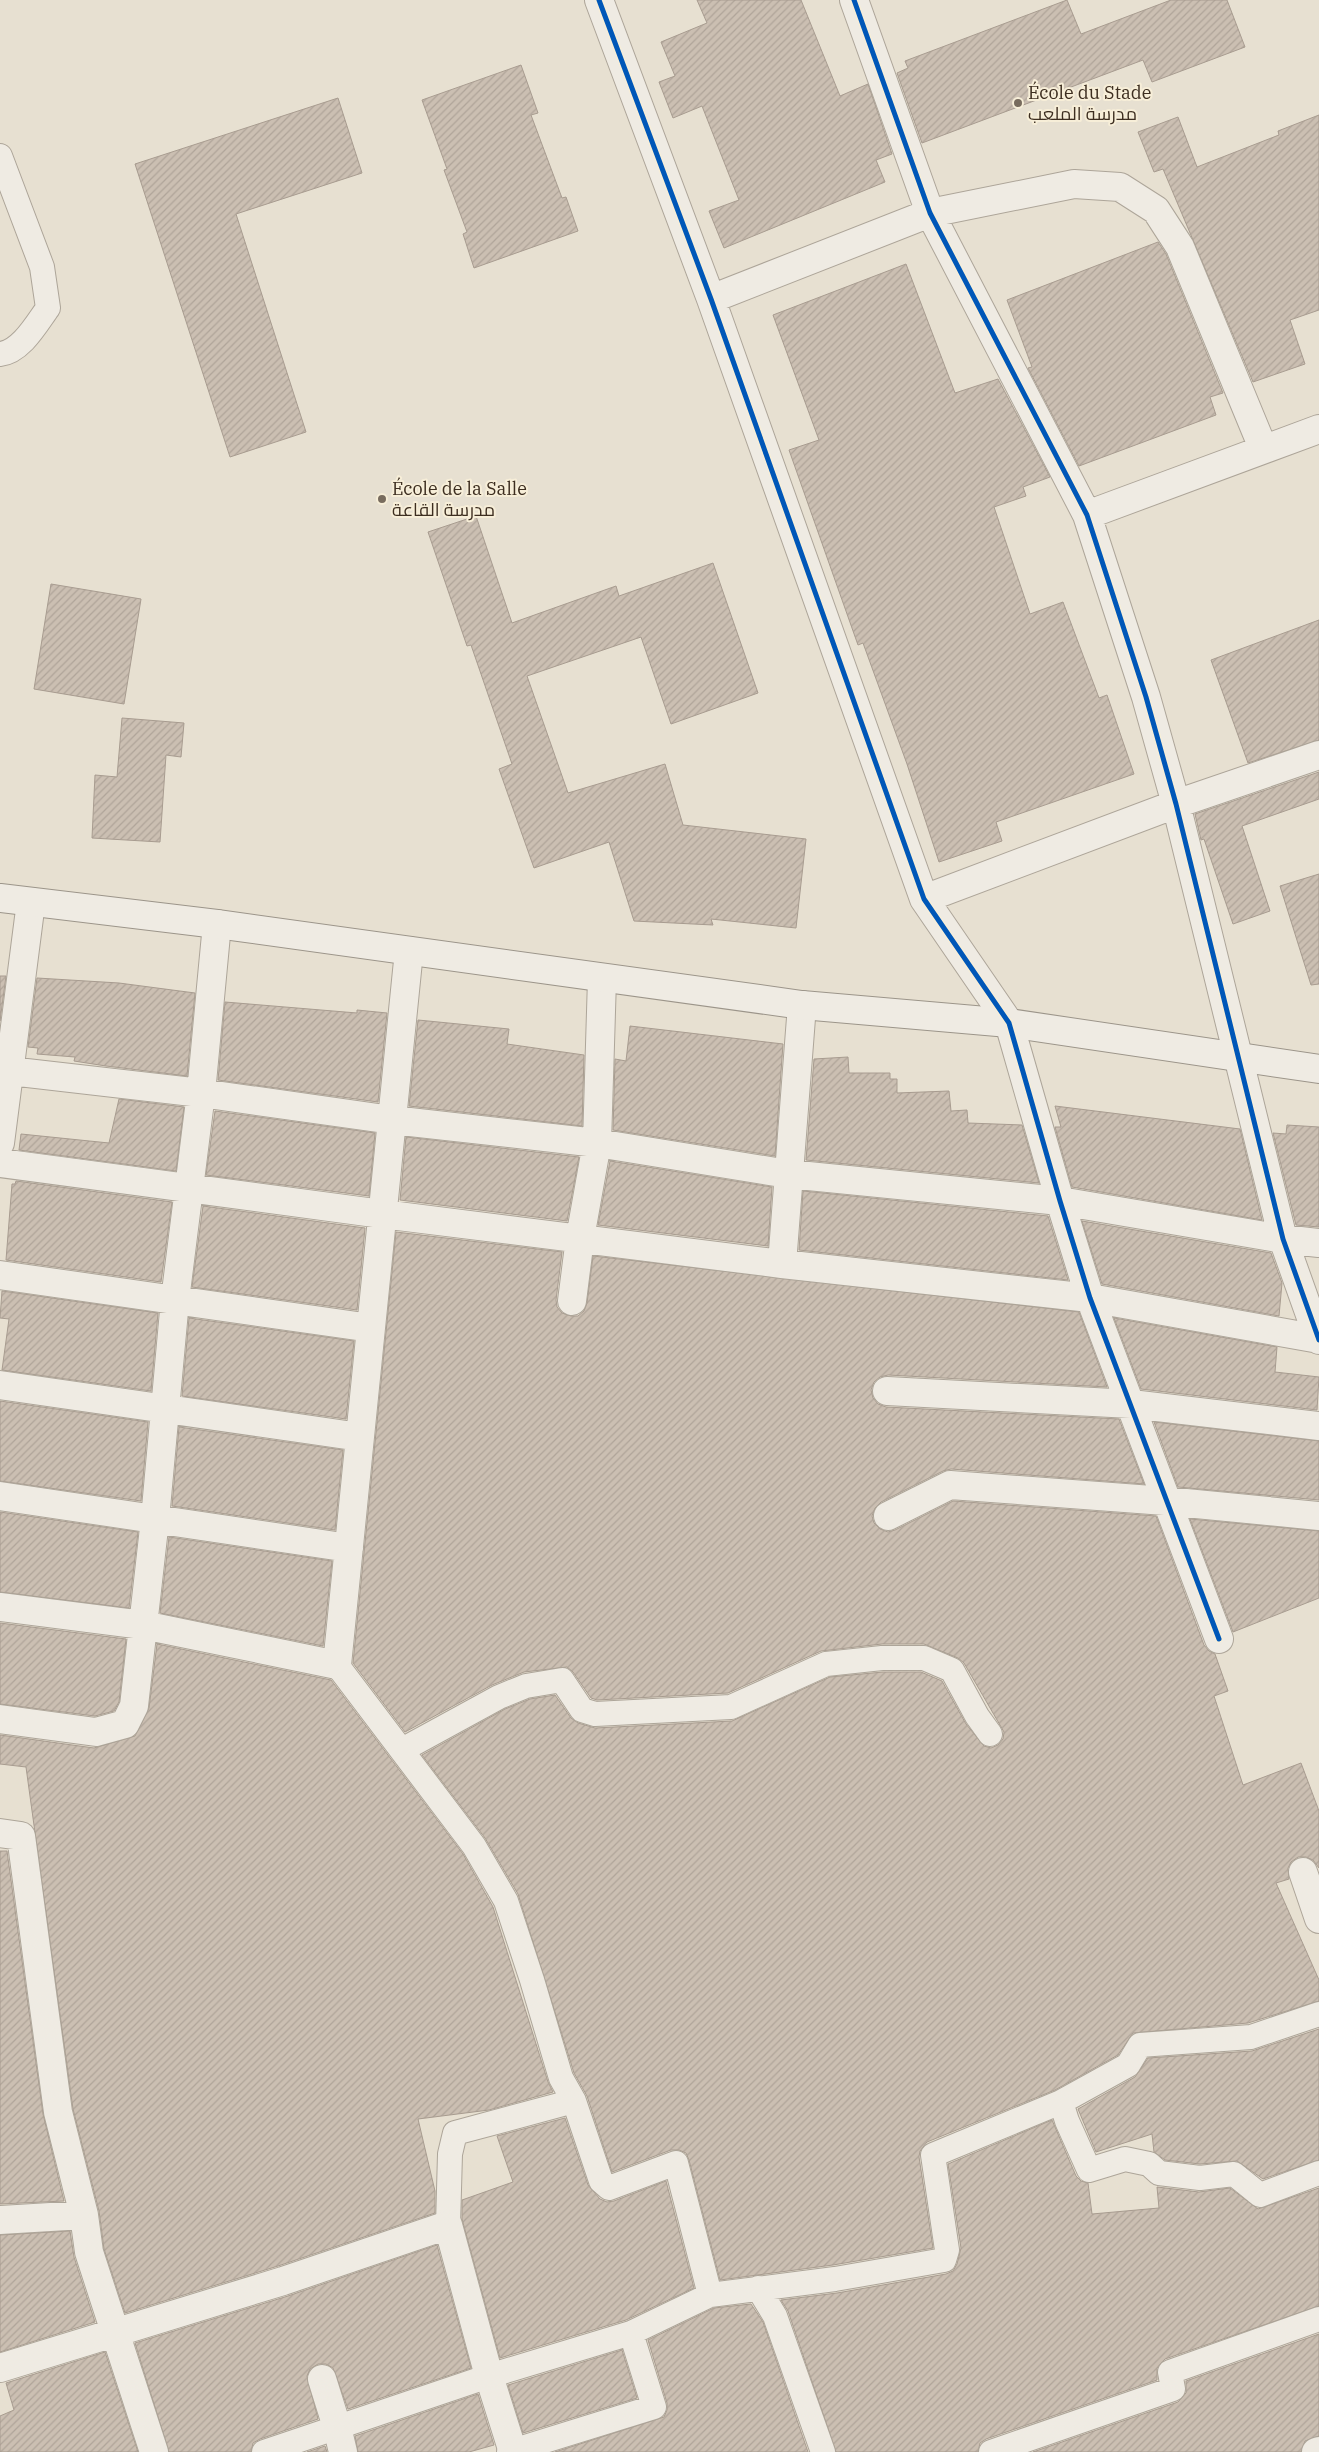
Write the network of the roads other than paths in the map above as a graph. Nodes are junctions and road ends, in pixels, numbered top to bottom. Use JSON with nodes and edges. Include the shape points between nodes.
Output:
{"nodes":[{"id":1,"x":599,"y":0,"type":"edge"},
{"id":2,"x":854,"y":0,"type":"edge"},
{"id":3,"x":0,"y":156,"type":"edge"},
{"id":4,"x":930,"y":213,"type":"junction"},
{"id":5,"x":711,"y":299,"type":"junction"},
{"id":6,"x":0,"y":354,"type":"edge"},
{"id":7,"x":1319,"y":429,"type":"edge"},
{"id":8,"x":1263,"y":448,"type":"junction"},
{"id":9,"x":1087,"y":515,"type":"junction"},
{"id":10,"x":1319,"y":755,"type":"edge"},
{"id":11,"x":1176,"y":804,"type":"junction"},
{"id":12,"x":0,"y":898,"type":"edge"},
{"id":13,"x":924,"y":899,"type":"junction"},
{"id":14,"x":31,"y":902,"type":"junction"},
{"id":15,"x":216,"y":924,"type":"junction"},
{"id":16,"x":409,"y":951,"type":"junction"},
{"id":17,"x":602,"y":979,"type":"junction"},
{"id":18,"x":802,"y":1005,"type":"junction"},
{"id":19,"x":1009,"y":1023,"type":"junction"},
{"id":20,"x":1239,"y":1058,"type":"junction"},
{"id":21,"x":1319,"y":1069,"type":"edge"},
{"id":22,"x":5,"y":1071,"type":"edge"},
{"id":23,"x":201,"y":1093,"type":"junction"},
{"id":24,"x":392,"y":1120,"type":"junction"},
{"id":25,"x":0,"y":1143,"type":"edge"},
{"id":26,"x":597,"y":1143,"type":"junction"},
{"id":27,"x":0,"y":1163,"type":"edge"},
{"id":28,"x":788,"y":1174,"type":"junction"},
{"id":29,"x":188,"y":1189,"type":"junction"},
{"id":30,"x":1060,"y":1201,"type":"junction"},
{"id":31,"x":382,"y":1214,"type":"junction"},
{"id":32,"x":580,"y":1238,"type":"junction"},
{"id":33,"x":1283,"y":1239,"type":"junction"},
{"id":34,"x":1319,"y":1243,"type":"edge"},
{"id":35,"x":782,"y":1264,"type":"junction"},
{"id":36,"x":0,"y":1275,"type":"edge"},
{"id":37,"x":1090,"y":1298,"type":"junction"},
{"id":38,"x":175,"y":1300,"type":"junction"},
{"id":39,"x":572,"y":1301,"type":"dead end"},
{"id":40,"x":371,"y":1328,"type":"junction"},
{"id":41,"x":1319,"y":1339,"type":"edge"},
{"id":42,"x":0,"y":1385,"type":"edge"},
{"id":43,"x":887,"y":1390,"type":"dead end"},
{"id":44,"x":1131,"y":1404,"type":"junction"},
{"id":45,"x":164,"y":1408,"type":"junction"},
{"id":46,"x":1319,"y":1426,"type":"edge"},
{"id":47,"x":360,"y":1437,"type":"junction"},
{"id":48,"x":0,"y":1496,"type":"edge"},
{"id":49,"x":1166,"y":1501,"type":"junction"},
{"id":50,"x":888,"y":1516,"type":"dead end"},
{"id":51,"x":1319,"y":1516,"type":"edge"},
{"id":52,"x":155,"y":1519,"type":"junction"},
{"id":53,"x":349,"y":1548,"type":"junction"},
{"id":54,"x":0,"y":1607,"type":"edge"},
{"id":55,"x":143,"y":1625,"type":"junction"},
{"id":56,"x":1219,"y":1640,"type":"dead end"},
{"id":57,"x":337,"y":1665,"type":"junction"},
{"id":58,"x":0,"y":1719,"type":"edge"},
{"id":59,"x":990,"y":1734,"type":"dead end"},
{"id":60,"x":402,"y":1750,"type":"junction"},
{"id":61,"x":0,"y":1833,"type":"edge"},
{"id":62,"x":1303,"y":1872,"type":"dead end"},
{"id":63,"x":1319,"y":1919,"type":"edge"},
{"id":64,"x":1319,"y":2014,"type":"edge"},
{"id":65,"x":574,"y":2101,"type":"junction"},
{"id":66,"x":1061,"y":2102,"type":"junction"},
{"id":67,"x":1319,"y":2173,"type":"edge"},
{"id":68,"x":84,"y":2215,"type":"junction"},
{"id":69,"x":0,"y":2220,"type":"edge"},
{"id":70,"x":448,"y":2225,"type":"junction"},
{"id":71,"x":758,"y":2288,"type":"junction"},
{"id":72,"x":710,"y":2295,"type":"junction"},
{"id":73,"x":1319,"y":2318,"type":"edge"},
{"id":74,"x":115,"y":2333,"type":"junction"},
{"id":75,"x":631,"y":2333,"type":"junction"},
{"id":76,"x":0,"y":2368,"type":"edge"},
{"id":77,"x":489,"y":2376,"type":"junction"},
{"id":78,"x":322,"y":2379,"type":"dead end"},
{"id":79,"x":340,"y":2440,"type":"edge"},
{"id":80,"x":154,"y":2452,"type":"edge"},
{"id":81,"x":264,"y":2452,"type":"edge"},
{"id":82,"x":512,"y":2452,"type":"edge"},
{"id":83,"x":823,"y":2452,"type":"edge"},
{"id":84,"x":991,"y":2452,"type":"edge"}],
"edges":[{"from":1,"to":5,"type":"street"},
{"from":2,"to":4,"type":"street"},
{"from":3,"to":6,"type":"lane","via":[[42,267],[48,308],[28,338]]},
{"from":4,"to":5,"type":"street"},
{"from":4,"to":8,"type":"street","via":[[1074,184],[1120,187],[1156,210],[1180,247]]},
{"from":4,"to":9,"type":"street"},
{"from":5,"to":13,"type":"street"},
{"from":7,"to":8,"type":"street"},
{"from":8,"to":9,"type":"street"},
{"from":9,"to":11,"type":"street","via":[[1146,697]]},
{"from":10,"to":11,"type":"street"},
{"from":11,"to":13,"type":"street"},
{"from":11,"to":20,"type":"street"},
{"from":12,"to":14,"type":"street"},
{"from":13,"to":19,"type":"street"},
{"from":14,"to":15,"type":"street"},
{"from":14,"to":22,"type":"street"},
{"from":15,"to":16,"type":"street"},
{"from":15,"to":23,"type":"street"},
{"from":16,"to":17,"type":"street"},
{"from":16,"to":24,"type":"street"},
{"from":17,"to":18,"type":"street"},
{"from":17,"to":26,"type":"street"},
{"from":18,"to":19,"type":"street"},
{"from":18,"to":28,"type":"street"},
{"from":19,"to":20,"type":"street"},
{"from":19,"to":30,"type":"street"},
{"from":20,"to":21,"type":"street"},
{"from":20,"to":33,"type":"street"},
{"from":22,"to":23,"type":"street"},
{"from":22,"to":25,"type":"street"},
{"from":23,"to":24,"type":"street"},
{"from":23,"to":29,"type":"street"},
{"from":24,"to":26,"type":"street"},
{"from":24,"to":31,"type":"street"},
{"from":26,"to":28,"type":"street"},
{"from":26,"to":32,"type":"street"},
{"from":27,"to":29,"type":"street"},
{"from":28,"to":30,"type":"street"},
{"from":28,"to":35,"type":"street"},
{"from":29,"to":31,"type":"street"},
{"from":29,"to":38,"type":"street"},
{"from":30,"to":33,"type":"street"},
{"from":30,"to":37,"type":"street"},
{"from":31,"to":32,"type":"street"},
{"from":31,"to":40,"type":"street"},
{"from":32,"to":35,"type":"street"},
{"from":32,"to":39,"type":"street"},
{"from":33,"to":34,"type":"street"},
{"from":33,"to":41,"type":"street"},
{"from":35,"to":37,"type":"street"},
{"from":36,"to":38,"type":"street"},
{"from":37,"to":41,"type":"street"},
{"from":37,"to":44,"type":"street"},
{"from":38,"to":40,"type":"street"},
{"from":38,"to":45,"type":"street"},
{"from":40,"to":47,"type":"street"},
{"from":42,"to":45,"type":"street"},
{"from":43,"to":44,"type":"street"},
{"from":44,"to":46,"type":"street"},
{"from":44,"to":49,"type":"street"},
{"from":45,"to":47,"type":"street"},
{"from":45,"to":52,"type":"street"},
{"from":47,"to":53,"type":"street"},
{"from":48,"to":52,"type":"street"},
{"from":49,"to":50,"type":"street","via":[[950,1485]]},
{"from":49,"to":51,"type":"street"},
{"from":49,"to":56,"type":"street"},
{"from":52,"to":53,"type":"street"},
{"from":52,"to":55,"type":"street"},
{"from":53,"to":57,"type":"street"},
{"from":54,"to":55,"type":"street"},
{"from":55,"to":57,"type":"street"},
{"from":55,"to":58,"type":"street","via":[[134,1706],[125,1724],[96,1732]]},
{"from":57,"to":60,"type":"lane"},
{"from":59,"to":60,"type":"lane","via":[[952,1670],[924,1658],[882,1658],[826,1664],[732,1707],[595,1714],[582,1710],[562,1680],[526,1686],[499,1697]]},
{"from":60,"to":65,"type":"lane","via":[[474,1846],[506,1901],[561,2078]]},
{"from":61,"to":68,"type":"street","via":[[21,1836],[58,2112]]},
{"from":62,"to":63,"type":"street"},
{"from":64,"to":66,"type":"lane","via":[[1252,2037],[1140,2045],[1128,2065]]},
{"from":65,"to":70,"type":"lane","via":[[456,2133],[450,2154]]},
{"from":65,"to":72,"type":"lane","via":[[601,2181],[609,2188],[676,2163]]},
{"from":66,"to":67,"type":"lane","via":[[1089,2170],[1125,2159],[1149,2164],[1159,2173],[1200,2178],[1234,2174],[1260,2195]]},
{"from":66,"to":71,"type":"lane","via":[[933,2155],[947,2250],[944,2260],[902,2269]]},
{"from":68,"to":69,"type":"street"},
{"from":68,"to":74,"type":"street","via":[[88,2252]]},
{"from":70,"to":74,"type":"street"},
{"from":70,"to":77,"type":"street"},
{"from":71,"to":72,"type":"lane"},
{"from":71,"to":83,"type":"lane","via":[[775,2316]]},
{"from":72,"to":75,"type":"lane"},
{"from":73,"to":84,"type":"lane","via":[[1170,2372],[1173,2389]]},
{"from":74,"to":76,"type":"street"},
{"from":74,"to":80,"type":"street"},
{"from":75,"to":77,"type":"lane"},
{"from":75,"to":82,"type":"lane","via":[[654,2407]]},
{"from":77,"to":79,"type":"lane"},
{"from":77,"to":82,"type":"street"},
{"from":78,"to":79,"type":"street"},
{"from":79,"to":81,"type":"lane"}]}
